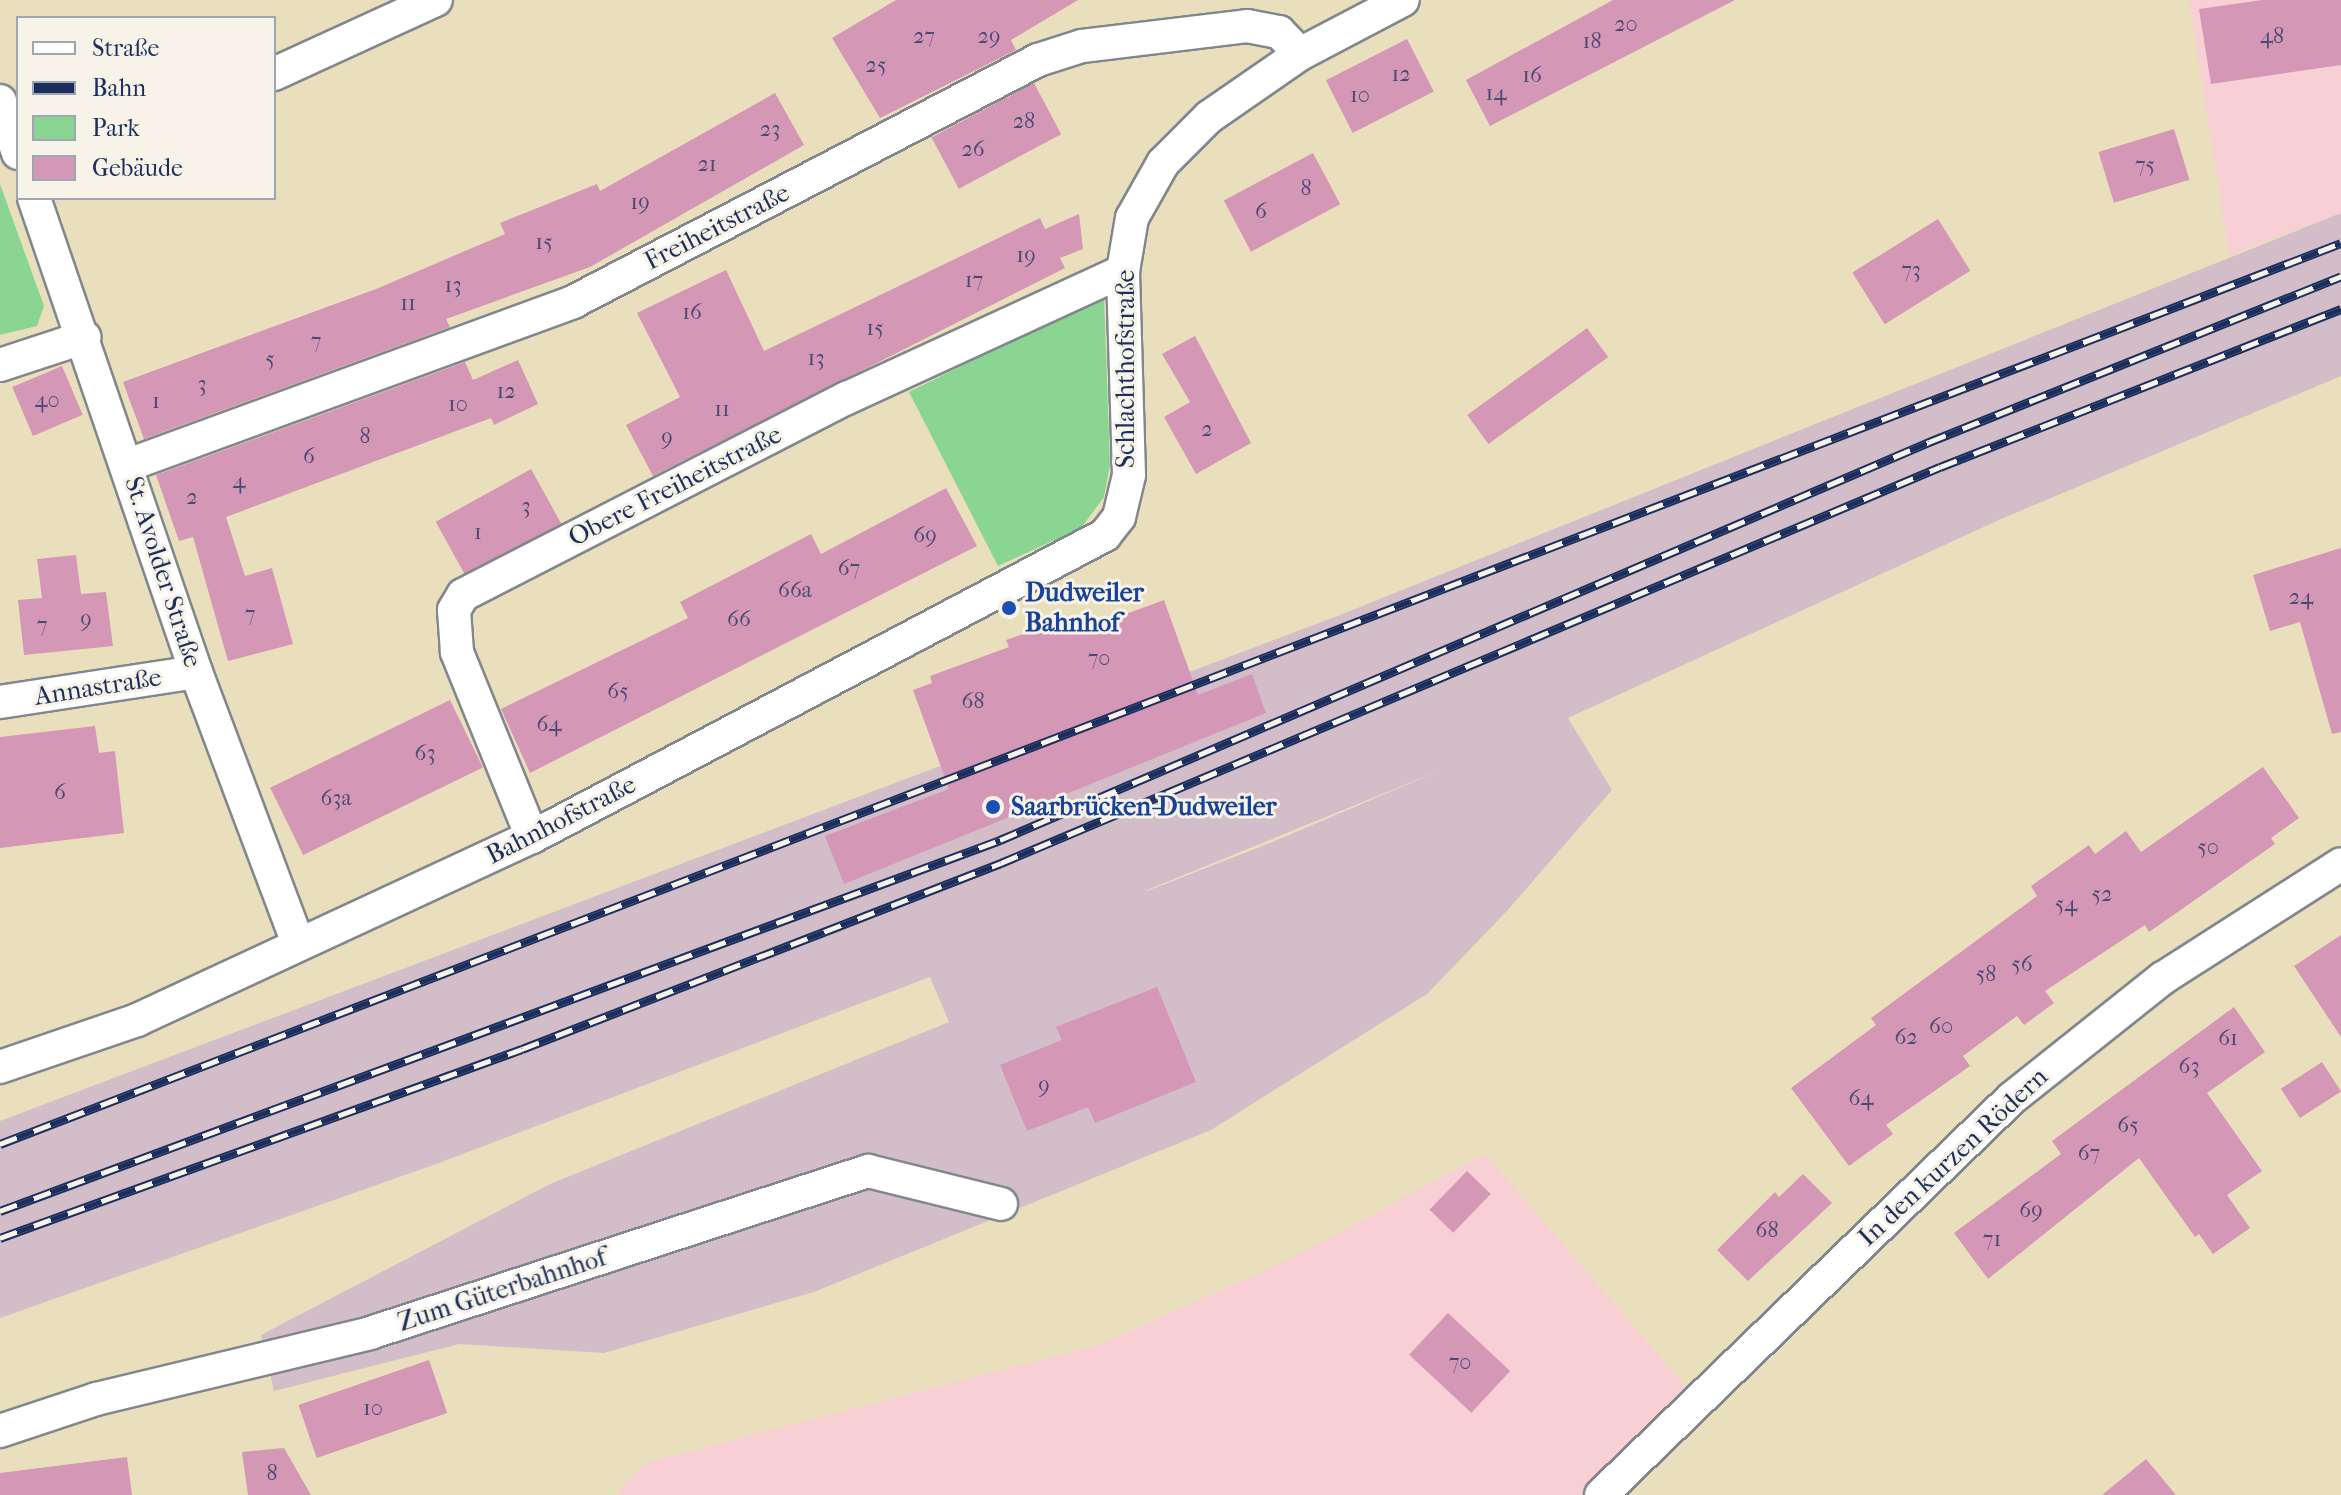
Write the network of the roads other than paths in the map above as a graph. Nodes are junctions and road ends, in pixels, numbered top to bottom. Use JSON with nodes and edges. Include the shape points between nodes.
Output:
{"nodes":[{"id":1,"x":436,"y":0,"type":"edge"},
{"id":2,"x":1403,"y":0,"type":"edge"},
{"id":3,"x":1300,"y":54,"type":"junction"},
{"id":4,"x":276,"y":73,"type":"edge"},
{"id":5,"x":0,"y":101,"type":"edge"},
{"id":6,"x":16,"y":147,"type":"edge"},
{"id":7,"x":35,"y":200,"type":"edge"},
{"id":8,"x":1123,"y":271,"type":"junction"},
{"id":9,"x":85,"y":337,"type":"junction"},
{"id":10,"x":0,"y":365,"type":"edge"},
{"id":11,"x":128,"y":465,"type":"junction"},
{"id":12,"x":1105,"y":535,"type":"joint"},
{"id":13,"x":196,"y":672,"type":"junction"},
{"id":14,"x":0,"y":702,"type":"edge"},
{"id":15,"x":532,"y":837,"type":"junction"},
{"id":16,"x":2341,"y":864,"type":"edge"},
{"id":17,"x":298,"y":943,"type":"junction"},
{"id":18,"x":0,"y":1067,"type":"edge"},
{"id":19,"x":1001,"y":1204,"type":"dead end"},
{"id":20,"x":0,"y":1431,"type":"edge"},
{"id":21,"x":1601,"y":1495,"type":"edge"}],
"edges":[{"from":1,"to":4,"type":"street"},
{"from":2,"to":3,"type":"street","name":"Schlachthofstraße"},
{"from":3,"to":8,"type":"street","name":"Schlachthofstraße","via":[[1209,117],[1163,163],[1132,218]]},
{"from":3,"to":11,"type":"street","name":"Freiheitstraße","via":[[1279,32],[1247,26],[1082,46],[1038,60],[573,302]]},
{"from":5,"to":6,"type":"street"},
{"from":7,"to":9,"type":"street","name":"St. Avolder Straße"},
{"from":8,"to":12,"type":"street","name":"Schlachthofstraße","via":[[1129,475],[1119,517]]},
{"from":8,"to":15,"type":"street","name":"Obere Freiheitstraße","via":[[822,410],[463,595],[454,610],[457,652]]},
{"from":9,"to":10,"type":"street"},
{"from":9,"to":11,"type":"street","name":"St. Avolder Straße"},
{"from":11,"to":13,"type":"street","name":"St. Avolder Straße"},
{"from":12,"to":15,"type":"street","name":"Bahnhofstraße"},
{"from":13,"to":14,"type":"street","name":"Annastraße"},
{"from":13,"to":17,"type":"street","name":"St. Avolder Straße"},
{"from":15,"to":17,"type":"street","name":"Bahnhofstraße"},
{"from":16,"to":21,"type":"street","name":"In den kurzen Rödern","via":[[2163,978],[2023,1088]]},
{"from":17,"to":18,"type":"street","name":"Bahnhofstraße","via":[[137,1020]]},
{"from":19,"to":20,"type":"street","name":"Zum Güterbahnhof","via":[[868,1171],[370,1333],[96,1399]]}]}
